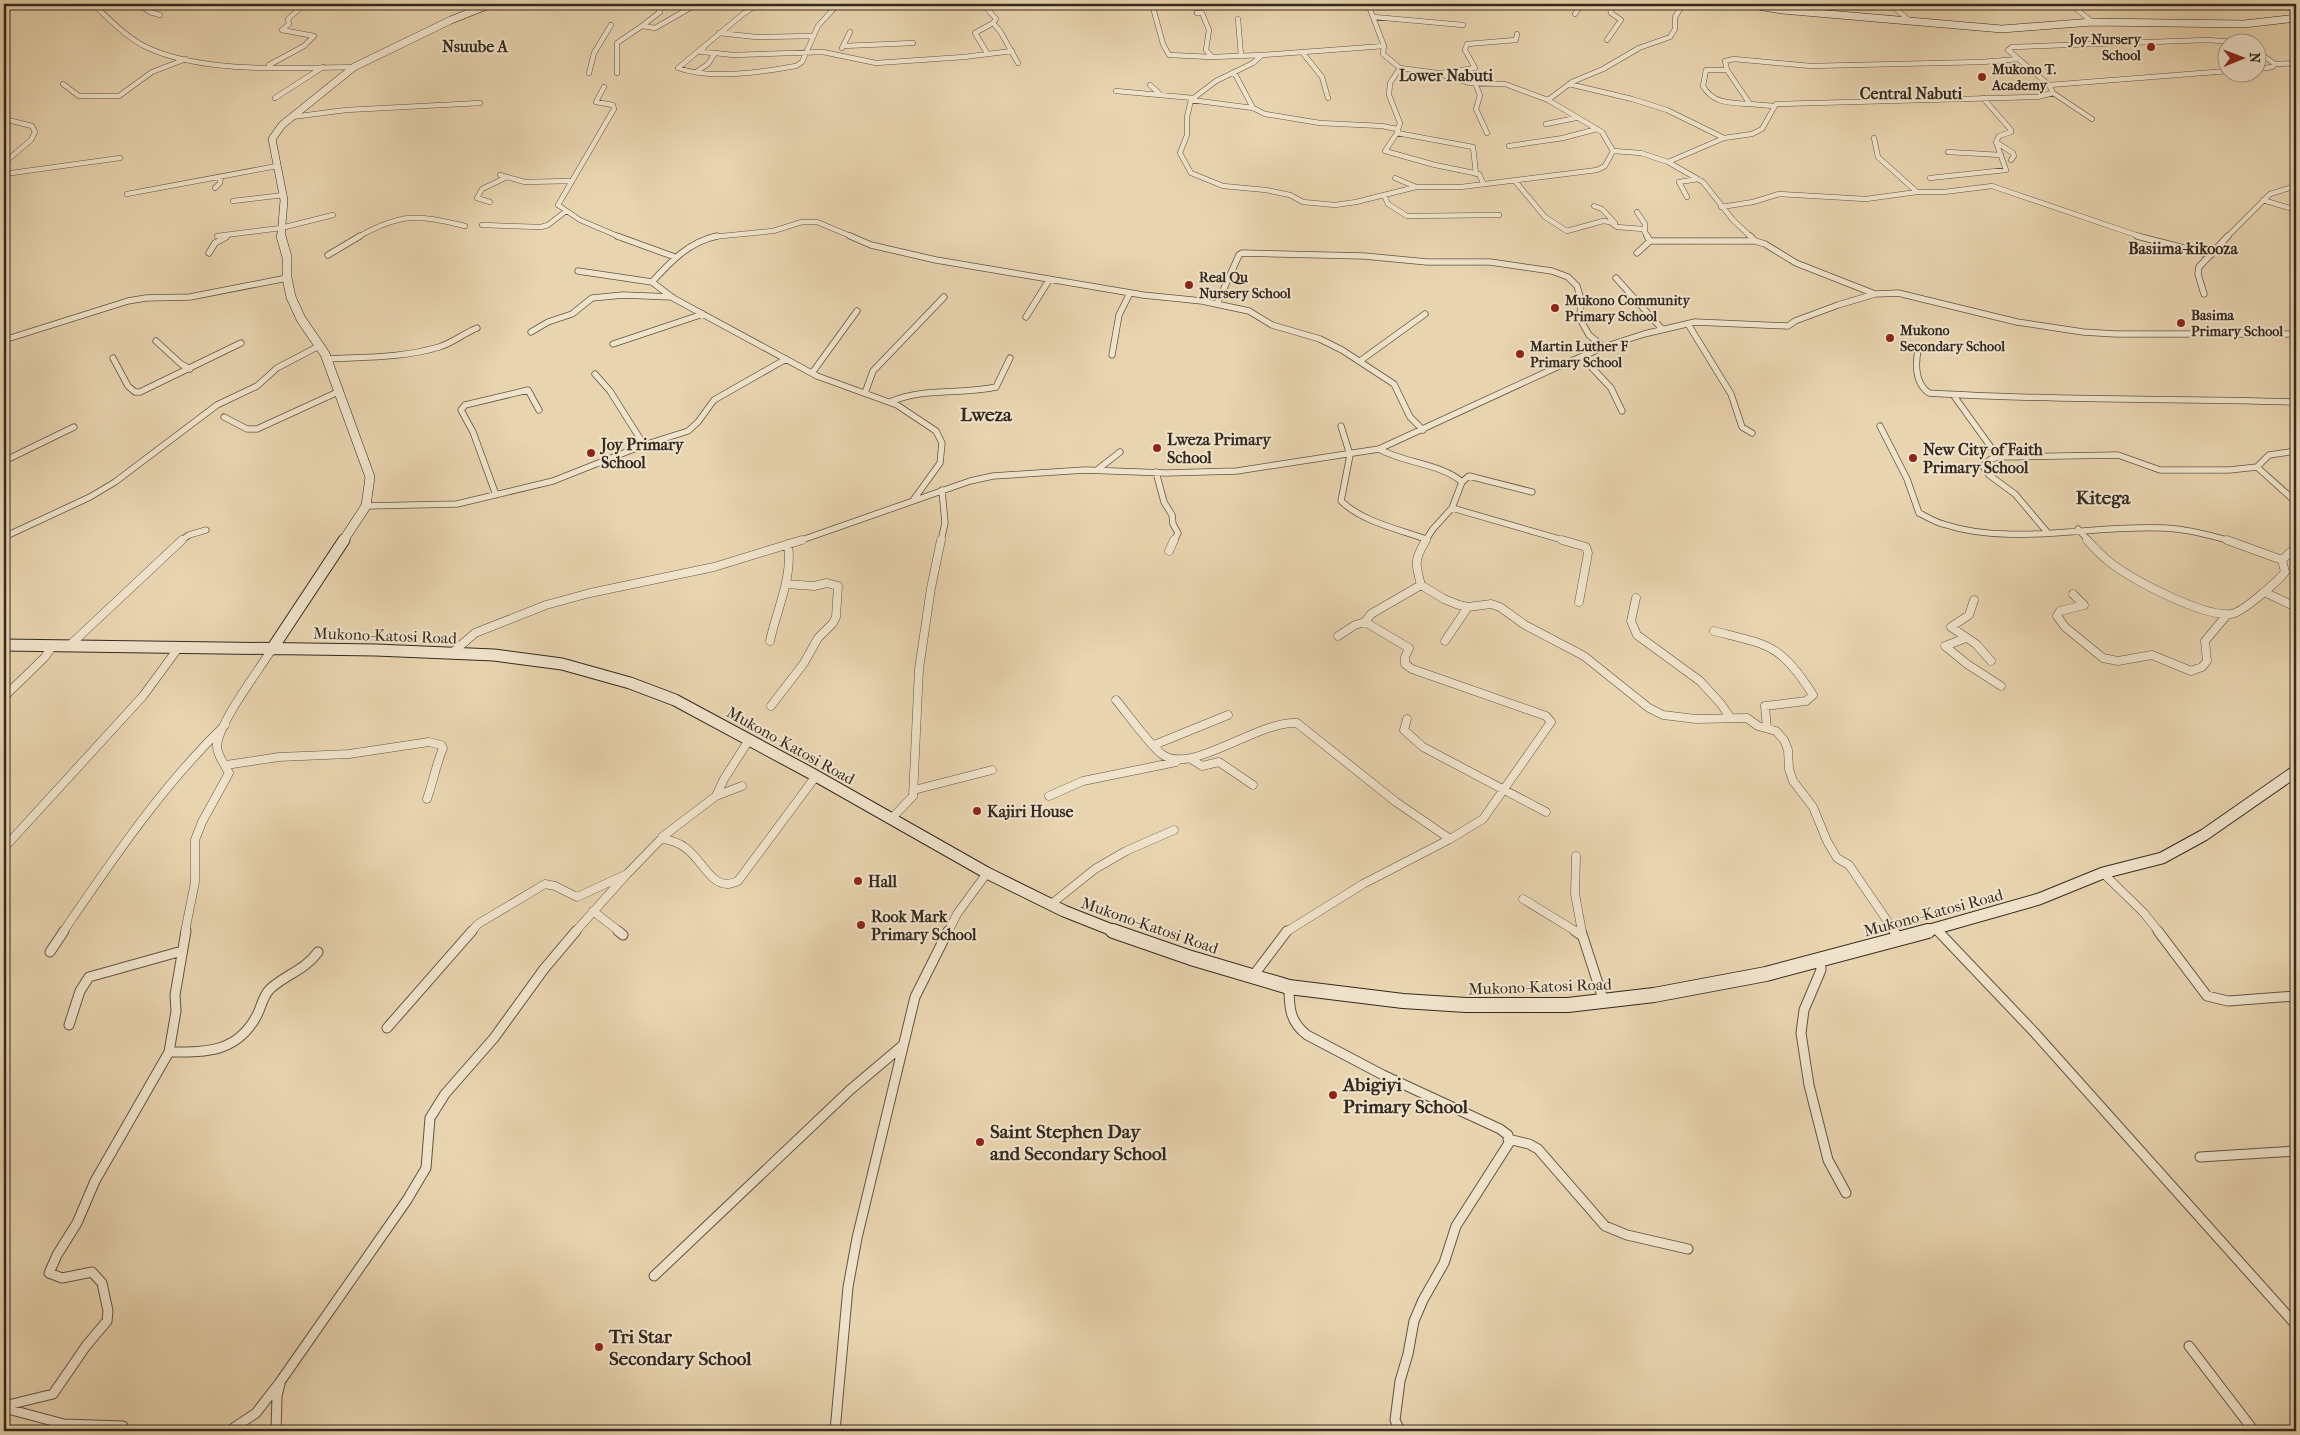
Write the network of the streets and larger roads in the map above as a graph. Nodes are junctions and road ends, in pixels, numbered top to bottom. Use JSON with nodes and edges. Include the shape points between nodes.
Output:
{"nodes":[{"id":1,"x":96,"y":4,"type":"edge"},
{"id":2,"x":138,"y":4,"type":"edge"},
{"id":3,"x":333,"y":4,"type":"edge"},
{"id":4,"x":416,"y":4,"type":"edge"},
{"id":5,"x":491,"y":4,"type":"edge"},
{"id":6,"x":656,"y":4,"type":"edge"},
{"id":7,"x":698,"y":4,"type":"edge"},
{"id":8,"x":759,"y":4,"type":"edge"},
{"id":9,"x":838,"y":4,"type":"edge"},
{"id":10,"x":983,"y":4,"type":"edge"},
{"id":11,"x":1152,"y":4,"type":"edge"},
{"id":12,"x":1368,"y":4,"type":"edge"},
{"id":13,"x":1582,"y":4,"type":"edge"},
{"id":14,"x":1609,"y":4,"type":"edge"},
{"id":15,"x":1683,"y":4,"type":"edge"},
{"id":16,"x":1746,"y":4,"type":"edge"},
{"id":17,"x":1890,"y":4,"type":"edge"},
{"id":18,"x":2087,"y":4,"type":"edge"},
{"id":19,"x":2280,"y":4,"type":"edge"},
{"id":20,"x":299,"y":10,"type":"dead end"},
{"id":21,"x":2296,"y":10,"type":"edge"},
{"id":22,"x":1197,"y":12,"type":"dead end"},
{"id":23,"x":1575,"y":14,"type":"dead end"},
{"id":24,"x":160,"y":15,"type":"dead end"},
{"id":25,"x":1374,"y":17,"type":"junction"},
{"id":26,"x":2296,"y":18,"type":"edge"},
{"id":27,"x":1238,"y":19,"type":"dead end"},
{"id":28,"x":1910,"y":21,"type":"junction"},
{"id":29,"x":2092,"y":22,"type":"junction"},
{"id":30,"x":994,"y":23,"type":"junction"},
{"id":31,"x":611,"y":25,"type":"dead end"},
{"id":32,"x":1463,"y":25,"type":"dead end"},
{"id":33,"x":642,"y":26,"type":"junction"},
{"id":34,"x":850,"y":32,"type":"dead end"},
{"id":35,"x":719,"y":33,"type":"junction"},
{"id":36,"x":1517,"y":34,"type":"dead end"},
{"id":37,"x":813,"y":36,"type":"junction"},
{"id":38,"x":1608,"y":40,"type":"dead end"},
{"id":39,"x":2218,"y":41,"type":"edge"},
{"id":40,"x":708,"y":42,"type":"junction"},
{"id":41,"x":913,"y":42,"type":"dead end"},
{"id":42,"x":843,"y":46,"type":"junction"},
{"id":43,"x":1384,"y":46,"type":"junction"},
{"id":44,"x":1012,"y":51,"type":"junction"},
{"id":45,"x":807,"y":52,"type":"junction"},
{"id":46,"x":1302,"y":52,"type":"junction"},
{"id":47,"x":715,"y":53,"type":"junction"},
{"id":48,"x":986,"y":53,"type":"junction"},
{"id":49,"x":834,"y":56,"type":"junction"},
{"id":50,"x":1241,"y":56,"type":"junction"},
{"id":51,"x":1262,"y":56,"type":"junction"},
{"id":52,"x":1212,"y":57,"type":"junction"},
{"id":53,"x":188,"y":58,"type":"junction"},
{"id":54,"x":2019,"y":59,"type":"junction"},
{"id":55,"x":2268,"y":59,"type":"edge"},
{"id":56,"x":1018,"y":63,"type":"dead end"},
{"id":57,"x":2296,"y":63,"type":"edge"},
{"id":58,"x":2275,"y":64,"type":"junction"},
{"id":59,"x":269,"y":66,"type":"junction"},
{"id":60,"x":354,"y":66,"type":"junction"},
{"id":61,"x":323,"y":67,"type":"junction"},
{"id":62,"x":2268,"y":67,"type":"edge"},
{"id":63,"x":1400,"y":68,"type":"junction"},
{"id":64,"x":1727,"y":70,"type":"junction"},
{"id":65,"x":696,"y":72,"type":"junction"},
{"id":66,"x":1234,"y":72,"type":"junction"},
{"id":67,"x":2218,"y":72,"type":"edge"},
{"id":68,"x":589,"y":73,"type":"dead end"},
{"id":69,"x":617,"y":73,"type":"dead end"},
{"id":70,"x":1439,"y":73,"type":"junction"},
{"id":71,"x":63,"y":84,"type":"dead end"},
{"id":72,"x":1475,"y":84,"type":"junction"},
{"id":73,"x":1569,"y":84,"type":"junction"},
{"id":74,"x":2049,"y":84,"type":"junction"},
{"id":75,"x":1150,"y":85,"type":"dead end"},
{"id":76,"x":604,"y":87,"type":"dead end"},
{"id":77,"x":1116,"y":91,"type":"dead end"},
{"id":78,"x":2053,"y":93,"type":"junction"},
{"id":79,"x":1161,"y":95,"type":"junction"},
{"id":80,"x":275,"y":98,"type":"dead end"},
{"id":81,"x":1328,"y":98,"type":"dead end"},
{"id":82,"x":1983,"y":98,"type":"junction"},
{"id":83,"x":1192,"y":99,"type":"junction"},
{"id":84,"x":1548,"y":100,"type":"junction"},
{"id":85,"x":480,"y":103,"type":"dead end"},
{"id":86,"x":1750,"y":104,"type":"junction"},
{"id":87,"x":1774,"y":106,"type":"junction"},
{"id":88,"x":1253,"y":108,"type":"junction"},
{"id":89,"x":292,"y":117,"type":"junction"},
{"id":90,"x":1576,"y":118,"type":"junction"},
{"id":91,"x":4,"y":119,"type":"edge"},
{"id":92,"x":2092,"y":119,"type":"dead end"},
{"id":93,"x":1546,"y":124,"type":"dead end"},
{"id":94,"x":1596,"y":129,"type":"junction"},
{"id":95,"x":1397,"y":131,"type":"junction"},
{"id":96,"x":1487,"y":133,"type":"dead end"},
{"id":97,"x":1563,"y":138,"type":"junction"},
{"id":98,"x":1724,"y":138,"type":"junction"},
{"id":99,"x":1874,"y":138,"type":"dead end"},
{"id":100,"x":1996,"y":142,"type":"junction"},
{"id":101,"x":1509,"y":146,"type":"dead end"},
{"id":102,"x":1568,"y":146,"type":"dead end"},
{"id":103,"x":1613,"y":150,"type":"junction"},
{"id":104,"x":1948,"y":152,"type":"dead end"},
{"id":105,"x":2001,"y":155,"type":"junction"},
{"id":106,"x":120,"y":158,"type":"dead end"},
{"id":107,"x":2011,"y":160,"type":"dead end"},
{"id":108,"x":1668,"y":162,"type":"junction"},
{"id":109,"x":4,"y":163,"type":"edge"},
{"id":110,"x":277,"y":166,"type":"junction"},
{"id":111,"x":4,"y":174,"type":"edge"},
{"id":112,"x":1476,"y":174,"type":"junction"},
{"id":113,"x":221,"y":177,"type":"junction"},
{"id":114,"x":1395,"y":178,"type":"dead end"},
{"id":115,"x":1930,"y":178,"type":"dead end"},
{"id":116,"x":1698,"y":179,"type":"junction"},
{"id":117,"x":571,"y":181,"type":"junction"},
{"id":118,"x":1515,"y":181,"type":"junction"},
{"id":119,"x":1483,"y":183,"type":"junction"},
{"id":120,"x":2296,"y":186,"type":"edge"},
{"id":121,"x":1416,"y":187,"type":"junction"},
{"id":122,"x":214,"y":188,"type":"dead end"},
{"id":123,"x":1917,"y":192,"type":"junction"},
{"id":124,"x":127,"y":194,"type":"dead end"},
{"id":125,"x":283,"y":195,"type":"junction"},
{"id":126,"x":1384,"y":195,"type":"junction"},
{"id":127,"x":1686,"y":197,"type":"dead end"},
{"id":128,"x":2262,"y":200,"type":"junction"},
{"id":129,"x":233,"y":201,"type":"dead end"},
{"id":130,"x":490,"y":202,"type":"dead end"},
{"id":131,"x":1594,"y":206,"type":"dead end"},
{"id":132,"x":1722,"y":207,"type":"junction"},
{"id":133,"x":2296,"y":210,"type":"edge"},
{"id":134,"x":566,"y":211,"type":"junction"},
{"id":135,"x":1637,"y":212,"type":"dead end"},
{"id":136,"x":1499,"y":214,"type":"dead end"},
{"id":137,"x":333,"y":215,"type":"dead end"},
{"id":138,"x":482,"y":225,"type":"dead end"},
{"id":139,"x":465,"y":226,"type":"dead end"},
{"id":140,"x":1617,"y":227,"type":"junction"},
{"id":141,"x":281,"y":228,"type":"junction"},
{"id":142,"x":1645,"y":231,"type":"junction"},
{"id":143,"x":245,"y":232,"type":"junction"},
{"id":144,"x":217,"y":236,"type":"dead end"},
{"id":145,"x":1650,"y":241,"type":"junction"},
{"id":146,"x":1754,"y":241,"type":"junction"},
{"id":147,"x":209,"y":253,"type":"dead end"},
{"id":148,"x":1637,"y":253,"type":"dead end"},
{"id":149,"x":328,"y":255,"type":"dead end"},
{"id":150,"x":2211,"y":256,"type":"junction"},
{"id":151,"x":674,"y":257,"type":"junction"},
{"id":152,"x":578,"y":271,"type":"dead end"},
{"id":153,"x":287,"y":278,"type":"junction"},
{"id":154,"x":1616,"y":278,"type":"dead end"},
{"id":155,"x":1049,"y":280,"type":"junction"},
{"id":156,"x":652,"y":282,"type":"junction"},
{"id":157,"x":1130,"y":293,"type":"junction"},
{"id":158,"x":1875,"y":294,"type":"junction"},
{"id":159,"x":2204,"y":294,"type":"dead end"},
{"id":160,"x":944,"y":297,"type":"dead end"},
{"id":161,"x":674,"y":298,"type":"junction"},
{"id":162,"x":1217,"y":304,"type":"junction"},
{"id":163,"x":857,"y":310,"type":"dead end"},
{"id":164,"x":703,"y":314,"type":"junction"},
{"id":165,"x":1425,"y":314,"type":"dead end"},
{"id":166,"x":1026,"y":317,"type":"dead end"},
{"id":167,"x":1688,"y":324,"type":"junction"},
{"id":168,"x":477,"y":328,"type":"dead end"},
{"id":169,"x":1662,"y":329,"type":"junction"},
{"id":170,"x":531,"y":332,"type":"dead end"},
{"id":171,"x":2296,"y":334,"type":"edge"},
{"id":172,"x":4,"y":340,"type":"edge"},
{"id":173,"x":156,"y":341,"type":"dead end"},
{"id":174,"x":241,"y":343,"type":"dead end"},
{"id":175,"x":613,"y":344,"type":"dead end"},
{"id":176,"x":319,"y":346,"type":"junction"},
{"id":177,"x":1604,"y":347,"type":"junction"},
{"id":178,"x":1918,"y":350,"type":"dead end"},
{"id":179,"x":1112,"y":355,"type":"dead end"},
{"id":180,"x":1582,"y":357,"type":"junction"},
{"id":181,"x":113,"y":358,"type":"dead end"},
{"id":182,"x":1010,"y":358,"type":"dead end"},
{"id":183,"x":327,"y":359,"type":"junction"},
{"id":184,"x":786,"y":359,"type":"junction"},
{"id":185,"x":1360,"y":361,"type":"junction"},
{"id":186,"x":190,"y":369,"type":"junction"},
{"id":187,"x":812,"y":373,"type":"junction"},
{"id":188,"x":595,"y":374,"type":"dead end"},
{"id":189,"x":340,"y":391,"type":"junction"},
{"id":190,"x":865,"y":393,"type":"junction"},
{"id":191,"x":1954,"y":396,"type":"junction"},
{"id":192,"x":890,"y":402,"type":"junction"},
{"id":193,"x":2296,"y":402,"type":"edge"},
{"id":194,"x":539,"y":410,"type":"dead end"},
{"id":195,"x":1622,"y":411,"type":"dead end"},
{"id":196,"x":224,"y":418,"type":"dead end"},
{"id":197,"x":1341,"y":426,"type":"dead end"},
{"id":198,"x":1880,"y":426,"type":"dead end"},
{"id":199,"x":74,"y":427,"type":"dead end"},
{"id":200,"x":1423,"y":430,"type":"junction"},
{"id":201,"x":1752,"y":433,"type":"dead end"},
{"id":202,"x":644,"y":445,"type":"junction"},
{"id":203,"x":1379,"y":449,"type":"junction"},
{"id":204,"x":2296,"y":451,"type":"edge"},
{"id":205,"x":1120,"y":452,"type":"dead end"},
{"id":206,"x":1350,"y":455,"type":"junction"},
{"id":207,"x":1998,"y":457,"type":"junction"},
{"id":208,"x":4,"y":461,"type":"edge"},
{"id":209,"x":2258,"y":467,"type":"junction"},
{"id":210,"x":1097,"y":470,"type":"junction"},
{"id":211,"x":1156,"y":472,"type":"junction"},
{"id":212,"x":1462,"y":482,"type":"junction"},
{"id":213,"x":942,"y":490,"type":"junction"},
{"id":214,"x":1532,"y":492,"type":"dead end"},
{"id":215,"x":496,"y":495,"type":"junction"},
{"id":216,"x":912,"y":500,"type":"junction"},
{"id":217,"x":2296,"y":502,"type":"edge"},
{"id":218,"x":366,"y":506,"type":"junction"},
{"id":219,"x":1452,"y":508,"type":"junction"},
{"id":220,"x":2078,"y":529,"type":"junction"},
{"id":221,"x":206,"y":530,"type":"dead end"},
{"id":222,"x":2047,"y":532,"type":"junction"},
{"id":223,"x":4,"y":537,"type":"edge"},
{"id":224,"x":1426,"y":539,"type":"junction"},
{"id":225,"x":788,"y":544,"type":"junction"},
{"id":226,"x":2296,"y":547,"type":"edge"},
{"id":227,"x":1168,"y":551,"type":"dead end"},
{"id":228,"x":2282,"y":560,"type":"junction"},
{"id":229,"x":786,"y":584,"type":"junction"},
{"id":230,"x":1421,"y":585,"type":"junction"},
{"id":231,"x":2264,"y":592,"type":"junction"},
{"id":232,"x":2073,"y":594,"type":"dead end"},
{"id":233,"x":1636,"y":598,"type":"dead end"},
{"id":234,"x":1974,"y":600,"type":"dead end"},
{"id":235,"x":1579,"y":602,"type":"dead end"},
{"id":236,"x":1468,"y":606,"type":"junction"},
{"id":237,"x":2296,"y":607,"type":"edge"},
{"id":238,"x":2226,"y":616,"type":"junction"},
{"id":239,"x":1365,"y":622,"type":"junction"},
{"id":240,"x":1714,"y":631,"type":"dead end"},
{"id":241,"x":1338,"y":636,"type":"dead end"},
{"id":242,"x":1966,"y":638,"type":"junction"},
{"id":243,"x":1445,"y":641,"type":"dead end"},
{"id":244,"x":770,"y":642,"type":"dead end"},
{"id":245,"x":4,"y":645,"type":"edge"},
{"id":246,"x":53,"y":645,"type":"junction"},
{"id":247,"x":70,"y":645,"type":"junction"},
{"id":248,"x":179,"y":646,"type":"junction"},
{"id":249,"x":272,"y":649,"type":"junction"},
{"id":250,"x":452,"y":653,"type":"junction"},
{"id":251,"x":1991,"y":661,"type":"dead end"},
{"id":252,"x":2001,"y":686,"type":"dead end"},
{"id":253,"x":4,"y":697,"type":"edge"},
{"id":254,"x":1116,"y":700,"type":"dead end"},
{"id":255,"x":771,"y":706,"type":"dead end"},
{"id":256,"x":1228,"y":714,"type":"dead end"},
{"id":257,"x":1730,"y":717,"type":"junction"},
{"id":258,"x":1407,"y":719,"type":"dead end"},
{"id":259,"x":226,"y":724,"type":"junction"},
{"id":260,"x":1767,"y":728,"type":"junction"},
{"id":261,"x":749,"y":740,"type":"junction"},
{"id":262,"x":1154,"y":745,"type":"junction"},
{"id":263,"x":1191,"y":760,"type":"junction"},
{"id":264,"x":1180,"y":762,"type":"junction"},
{"id":265,"x":226,"y":765,"type":"junction"},
{"id":266,"x":992,"y":770,"type":"dead end"},
{"id":267,"x":2296,"y":770,"type":"edge"},
{"id":268,"x":816,"y":776,"type":"junction"},
{"id":269,"x":1253,"y":785,"type":"dead end"},
{"id":270,"x":742,"y":786,"type":"dead end"},
{"id":271,"x":1504,"y":788,"type":"junction"},
{"id":272,"x":914,"y":790,"type":"junction"},
{"id":273,"x":716,"y":796,"type":"junction"},
{"id":274,"x":1049,"y":796,"type":"dead end"},
{"id":275,"x":427,"y":799,"type":"dead end"},
{"id":276,"x":1546,"y":812,"type":"dead end"},
{"id":277,"x":891,"y":819,"type":"junction"},
{"id":278,"x":1174,"y":830,"type":"dead end"},
{"id":279,"x":661,"y":838,"type":"junction"},
{"id":280,"x":1450,"y":839,"type":"junction"},
{"id":281,"x":4,"y":848,"type":"edge"},
{"id":282,"x":1576,"y":856,"type":"dead end"},
{"id":283,"x":987,"y":872,"type":"junction"},
{"id":284,"x":2103,"y":873,"type":"junction"},
{"id":285,"x":627,"y":874,"type":"junction"},
{"id":286,"x":1524,"y":899,"type":"dead end"},
{"id":287,"x":1050,"y":905,"type":"junction"},
{"id":288,"x":594,"y":911,"type":"junction"},
{"id":289,"x":1936,"y":930,"type":"junction"},
{"id":290,"x":1580,"y":934,"type":"junction"},
{"id":291,"x":623,"y":935,"type":"dead end"},
{"id":292,"x":1899,"y":938,"type":"junction"},
{"id":293,"x":182,"y":951,"type":"junction"},
{"id":294,"x":50,"y":952,"type":"dead end"},
{"id":295,"x":318,"y":952,"type":"dead end"},
{"id":296,"x":1820,"y":959,"type":"junction"},
{"id":297,"x":1253,"y":976,"type":"junction"},
{"id":298,"x":1289,"y":987,"type":"junction"},
{"id":299,"x":2296,"y":996,"type":"edge"},
{"id":300,"x":1604,"y":1002,"type":"junction"},
{"id":301,"x":69,"y":1025,"type":"dead end"},
{"id":302,"x":387,"y":1028,"type":"dead end"},
{"id":303,"x":902,"y":1046,"type":"junction"},
{"id":304,"x":169,"y":1052,"type":"junction"},
{"id":305,"x":1508,"y":1139,"type":"junction"},
{"id":306,"x":2296,"y":1151,"type":"edge"},
{"id":307,"x":2200,"y":1157,"type":"dead end"},
{"id":308,"x":1846,"y":1193,"type":"dead end"},
{"id":309,"x":1688,"y":1249,"type":"dead end"},
{"id":310,"x":654,"y":1276,"type":"dead end"},
{"id":311,"x":2296,"y":1325,"type":"edge"},
{"id":312,"x":2189,"y":1346,"type":"dead end"},
{"id":313,"x":280,"y":1382,"type":"junction"},
{"id":314,"x":4,"y":1407,"type":"edge"},
{"id":315,"x":123,"y":1426,"type":"dead end"},
{"id":316,"x":1393,"y":1426,"type":"edge"},
{"id":317,"x":232,"y":1430,"type":"dead end"},
{"id":318,"x":276,"y":1431,"type":"edge"},
{"id":319,"x":835,"y":1431,"type":"edge"},
{"id":320,"x":1400,"y":1431,"type":"edge"},
{"id":321,"x":2254,"y":1431,"type":"edge"}],
"edges":[{"from":1,"to":53,"type":"street","via":[[125,34],[148,48]]},
{"from":2,"to":24,"type":"street"},
{"from":3,"to":4,"type":"street","via":[[405,7]]},
{"from":5,"to":60,"type":"street","via":[[458,16]]},
{"from":6,"to":33,"type":"street","via":[[660,12]]},
{"from":7,"to":33,"type":"street","via":[[655,28]]},
{"from":8,"to":35,"type":"street"},
{"from":9,"to":37,"type":"street","via":[[823,18]]},
{"from":10,"to":30,"type":"street","via":[[996,16]]},
{"from":11,"to":52,"type":"street","via":[[1169,55]]},
{"from":12,"to":25,"type":"street"},
{"from":13,"to":23,"type":"street"},
{"from":14,"to":38,"type":"street","via":[[1611,12],[1620,20]]},
{"from":15,"to":73,"type":"street","via":[[1674,17],[1675,29],[1670,37],[1639,48]]},
{"from":16,"to":28,"type":"street"},
{"from":17,"to":28,"type":"street"},
{"from":18,"to":29,"type":"street","via":[[2073,6]]},
{"from":19,"to":21,"type":"street"},
{"from":20,"to":59,"type":"street","via":[[288,19],[289,24],[282,30],[314,36],[304,46]]},
{"from":22,"to":52,"type":"street","via":[[1202,13],[1209,30],[1206,50]]},
{"from":25,"to":32,"type":"street"},
{"from":25,"to":43,"type":"street"},
{"from":26,"to":29,"type":"street","via":[[2244,24]]},
{"from":27,"to":50,"type":"street"},
{"from":28,"to":29,"type":"street","via":[[2002,29]]},
{"from":30,"to":44,"type":"street"},
{"from":30,"to":48,"type":"street","via":[[975,33]]},
{"from":31,"to":68,"type":"street","via":[[603,42],[593,51]]},
{"from":33,"to":69,"type":"street","via":[[618,43]]},
{"from":34,"to":42,"type":"street"},
{"from":35,"to":37,"type":"street","via":[[756,37]]},
{"from":35,"to":40,"type":"street"},
{"from":36,"to":70,"type":"street","via":[[1516,40],[1466,44],[1465,50],[1475,68]]},
{"from":37,"to":45,"type":"street"},
{"from":39,"to":54,"type":"street","via":[[2008,48]]},
{"from":40,"to":47,"type":"street","via":[[701,52]]},
{"from":40,"to":65,"type":"street","via":[[678,68]]},
{"from":41,"to":42,"type":"street"},
{"from":42,"to":49,"type":"street"},
{"from":43,"to":46,"type":"street"},
{"from":43,"to":63,"type":"street","via":[[1383,54]]},
{"from":44,"to":48,"type":"street"},
{"from":44,"to":56,"type":"street"},
{"from":45,"to":47,"type":"street"},
{"from":45,"to":49,"type":"street"},
{"from":45,"to":65,"type":"street","via":[[802,62],[791,67]]},
{"from":46,"to":51,"type":"street"},
{"from":46,"to":81,"type":"street","via":[[1327,83]]},
{"from":47,"to":65,"type":"street"},
{"from":48,"to":49,"type":"street","via":[[880,62]]},
{"from":50,"to":51,"type":"street"},
{"from":50,"to":52,"type":"street"},
{"from":51,"to":66,"type":"street"},
{"from":53,"to":59,"type":"street"},
{"from":53,"to":71,"type":"street","via":[[152,72],[119,96],[79,96]]},
{"from":54,"to":64,"type":"street","via":[[1820,66],[1728,60]]},
{"from":54,"to":74,"type":"street"},
{"from":55,"to":58,"type":"street"},
{"from":57,"to":58,"type":"street"},
{"from":58,"to":62,"type":"street"},
{"from":59,"to":61,"type":"street"},
{"from":60,"to":61,"type":"street"},
{"from":60,"to":89,"type":"street"},
{"from":61,"to":80,"type":"street"},
{"from":63,"to":70,"type":"street"},
{"from":63,"to":95,"type":"street","via":[[1389,85],[1388,95],[1400,121]]},
{"from":64,"to":86,"type":"street"},
{"from":64,"to":86,"type":"street","via":[[1706,70],[1703,86],[1707,93],[1718,102]]},
{"from":66,"to":83,"type":"street"},
{"from":66,"to":88,"type":"street"},
{"from":67,"to":74,"type":"street"},
{"from":70,"to":72,"type":"street"},
{"from":72,"to":84,"type":"street","via":[[1505,84]]},
{"from":72,"to":96,"type":"street","via":[[1480,95],[1476,109]]},
{"from":73,"to":84,"type":"street"},
{"from":73,"to":98,"type":"street","via":[[1667,110]]},
{"from":74,"to":78,"type":"street"},
{"from":75,"to":79,"type":"street"},
{"from":76,"to":117,"type":"street","via":[[596,102],[613,105],[614,109]]},
{"from":77,"to":79,"type":"street"},
{"from":78,"to":82,"type":"street","via":[[2037,97]]},
{"from":78,"to":92,"type":"street"},
{"from":79,"to":83,"type":"street"},
{"from":82,"to":87,"type":"street"},
{"from":82,"to":100,"type":"street","via":[[2011,130],[1999,136]]},
{"from":83,"to":88,"type":"street"},
{"from":83,"to":126,"type":"street","via":[[1187,135],[1180,153],[1196,176],[1223,186],[1284,193],[1303,202],[1335,205]]},
{"from":84,"to":90,"type":"street"},
{"from":85,"to":89,"type":"street","via":[[346,110]]},
{"from":86,"to":87,"type":"street"},
{"from":87,"to":98,"type":"street","via":[[1762,129],[1752,134]]},
{"from":88,"to":95,"type":"street","via":[[1270,116],[1320,123],[1382,126]]},
{"from":89,"to":110,"type":"street","via":[[272,139]]},
{"from":90,"to":93,"type":"street"},
{"from":90,"to":94,"type":"street"},
{"from":91,"to":109,"type":"street","via":[[32,126],[35,132]]},
{"from":94,"to":97,"type":"street"},
{"from":94,"to":103,"type":"street","via":[[1602,132]]},
{"from":95,"to":112,"type":"street","via":[[1473,147]]},
{"from":95,"to":112,"type":"street","via":[[1386,149],[1388,153]]},
{"from":97,"to":101,"type":"street"},
{"from":97,"to":102,"type":"street"},
{"from":98,"to":108,"type":"street"},
{"from":99,"to":123,"type":"street","via":[[1878,157]]},
{"from":100,"to":105,"type":"street"},
{"from":100,"to":107,"type":"street","via":[[2013,153]]},
{"from":103,"to":108,"type":"street","via":[[1635,152]]},
{"from":103,"to":118,"type":"street","via":[[1605,166],[1597,170]]},
{"from":104,"to":105,"type":"street"},
{"from":105,"to":115,"type":"street","via":[[2006,170]]},
{"from":106,"to":111,"type":"street"},
{"from":108,"to":116,"type":"street"},
{"from":110,"to":113,"type":"street"},
{"from":110,"to":125,"type":"street"},
{"from":112,"to":119,"type":"street","via":[[1481,176]]},
{"from":113,"to":122,"type":"street"},
{"from":113,"to":124,"type":"street"},
{"from":114,"to":121,"type":"street"},
{"from":116,"to":127,"type":"street","via":[[1679,182]]},
{"from":116,"to":132,"type":"street","via":[[1711,190]]},
{"from":117,"to":130,"type":"street","via":[[541,183],[503,176],[482,189],[476,198]]},
{"from":117,"to":134,"type":"street","via":[[558,204]]},
{"from":118,"to":119,"type":"street"},
{"from":118,"to":140,"type":"street","via":[[1536,210],[1562,230],[1571,231],[1603,221]]},
{"from":119,"to":121,"type":"street","via":[[1461,187]]},
{"from":120,"to":128,"type":"street","via":[[2270,194]]},
{"from":121,"to":126,"type":"street"},
{"from":123,"to":132,"type":"street","via":[[1859,199],[1784,194]]},
{"from":123,"to":150,"type":"street","via":[[1992,186],[2126,233]]},
{"from":125,"to":129,"type":"street"},
{"from":125,"to":141,"type":"street","via":[[285,208]]},
{"from":126,"to":136,"type":"street","via":[[1388,204],[1407,216]]},
{"from":128,"to":133,"type":"street"},
{"from":128,"to":150,"type":"street"},
{"from":131,"to":140,"type":"street","via":[[1612,218]]},
{"from":132,"to":146,"type":"street"},
{"from":134,"to":138,"type":"street","via":[[541,227]]},
{"from":134,"to":151,"type":"street"},
{"from":135,"to":142,"type":"street","via":[[1645,224]]},
{"from":137,"to":141,"type":"street"},
{"from":139,"to":149,"type":"street","via":[[408,216],[379,226]]},
{"from":140,"to":142,"type":"street"},
{"from":141,"to":143,"type":"street"},
{"from":141,"to":153,"type":"street","via":[[287,257]]},
{"from":142,"to":145,"type":"street"},
{"from":143,"to":144,"type":"street"},
{"from":143,"to":147,"type":"street","via":[[223,237]]},
{"from":145,"to":146,"type":"street"},
{"from":145,"to":148,"type":"street"},
{"from":146,"to":158,"type":"street","via":[[1802,266]]},
{"from":150,"to":159,"type":"street","via":[[2199,267]]},
{"from":151,"to":155,"type":"street","via":[[689,245],[716,236],[773,231],[802,222],[817,222],[871,245],[906,254]]},
{"from":151,"to":156,"type":"street"},
{"from":152,"to":156,"type":"street"},
{"from":153,"to":172,"type":"street","via":[[190,297],[128,301]]},
{"from":153,"to":176,"type":"street","via":[[295,309]]},
{"from":154,"to":169,"type":"street"},
{"from":155,"to":157,"type":"street"},
{"from":155,"to":166,"type":"street"},
{"from":156,"to":161,"type":"street"},
{"from":157,"to":162,"type":"street"},
{"from":157,"to":179,"type":"street","via":[[1116,316]]},
{"from":158,"to":167,"type":"street","via":[[1788,326],[1726,322]]},
{"from":158,"to":171,"type":"street","via":[[1903,293],[2011,321],[2083,332]]},
{"from":160,"to":190,"type":"street","via":[[873,371]]},
{"from":161,"to":164,"type":"street"},
{"from":161,"to":170,"type":"street","via":[[592,298],[572,314]]},
{"from":162,"to":177,"type":"street","via":[[1242,253],[1497,263],[1552,271],[1572,280],[1581,294],[1580,319],[1589,335]]},
{"from":162,"to":185,"type":"street","via":[[1249,310],[1272,325],[1320,339]]},
{"from":163,"to":187,"type":"street"},
{"from":164,"to":175,"type":"street"},
{"from":164,"to":184,"type":"street"},
{"from":165,"to":185,"type":"street","via":[[1402,328],[1375,354]]},
{"from":167,"to":169,"type":"street"},
{"from":167,"to":201,"type":"street","via":[[1732,394],[1742,427]]},
{"from":168,"to":183,"type":"street","via":[[441,347],[410,354]]},
{"from":169,"to":177,"type":"street"},
{"from":173,"to":186,"type":"street"},
{"from":174,"to":186,"type":"street"},
{"from":176,"to":183,"type":"street"},
{"from":176,"to":223,"type":"street","via":[[277,368],[256,386],[217,405],[115,482]]},
{"from":177,"to":180,"type":"street"},
{"from":178,"to":191,"type":"street","via":[[1916,369],[1920,386],[1929,393]]},
{"from":180,"to":195,"type":"street","via":[[1610,386]]},
{"from":180,"to":200,"type":"street"},
{"from":181,"to":186,"type":"street","via":[[128,386],[135,392]]},
{"from":182,"to":192,"type":"street","via":[[996,387],[911,393]]},
{"from":183,"to":189,"type":"street"},
{"from":184,"to":187,"type":"street"},
{"from":184,"to":202,"type":"street","via":[[714,400],[688,431]]},
{"from":185,"to":200,"type":"street","via":[[1396,386],[1410,417]]},
{"from":187,"to":190,"type":"street"},
{"from":188,"to":202,"type":"street","via":[[610,391]]},
{"from":189,"to":196,"type":"street","via":[[258,430],[247,429]]},
{"from":189,"to":218,"type":"street","via":[[370,477]]},
{"from":190,"to":192,"type":"street"},
{"from":191,"to":193,"type":"street"},
{"from":191,"to":207,"type":"street"},
{"from":192,"to":216,"type":"street","via":[[926,423],[942,439],[938,468]]},
{"from":194,"to":215,"type":"street","via":[[528,390],[466,405],[461,410]]},
{"from":197,"to":206,"type":"street"},
{"from":198,"to":222,"type":"street","via":[[1919,513],[1926,518],[1972,531]]},
{"from":199,"to":208,"type":"street"},
{"from":200,"to":203,"type":"street"},
{"from":202,"to":215,"type":"street","via":[[553,481]]},
{"from":203,"to":206,"type":"street"},
{"from":203,"to":212,"type":"street","via":[[1395,459],[1454,474]]},
{"from":204,"to":209,"type":"street","via":[[2268,454]]},
{"from":205,"to":210,"type":"street"},
{"from":206,"to":211,"type":"street","via":[[1252,469]]},
{"from":206,"to":224,"type":"street","via":[[1341,501],[1345,506]]},
{"from":207,"to":209,"type":"street","via":[[2118,455],[2160,470]]},
{"from":207,"to":222,"type":"street","via":[[1983,466],[1988,475],[2015,494]]},
{"from":209,"to":217,"type":"street"},
{"from":210,"to":211,"type":"street"},
{"from":210,"to":213,"type":"street","via":[[993,476]]},
{"from":211,"to":227,"type":"street","via":[[1164,502],[1178,533]]},
{"from":212,"to":214,"type":"street","via":[[1469,476]]},
{"from":212,"to":219,"type":"street"},
{"from":213,"to":216,"type":"street"},
{"from":213,"to":272,"type":"street","via":[[945,523],[931,588],[917,685]]},
{"from":215,"to":218,"type":"street","via":[[437,506]]},
{"from":216,"to":225,"type":"street","via":[[865,520]]},
{"from":218,"to":249,"type":"street"},
{"from":219,"to":224,"type":"street"},
{"from":219,"to":235,"type":"street","via":[[1586,547],[1588,553]]},
{"from":220,"to":222,"type":"street"},
{"from":220,"to":228,"type":"street","via":[[2192,531]]},
{"from":220,"to":238,"type":"street","via":[[2111,564],[2127,575],[2205,611]]},
{"from":221,"to":247,"type":"street","via":[[179,542]]},
{"from":224,"to":230,"type":"street","via":[[1415,563]]},
{"from":225,"to":229,"type":"street","via":[[790,560]]},
{"from":225,"to":250,"type":"street","via":[[714,567],[546,605],[475,633]]},
{"from":226,"to":228,"type":"street"},
{"from":228,"to":231,"type":"street","via":[[2285,572]]},
{"from":229,"to":244,"type":"street"},
{"from":229,"to":255,"type":"street","via":[[814,586],[827,583],[838,586],[837,611],[833,623],[818,638],[804,663]]},
{"from":230,"to":236,"type":"street","via":[[1444,599]]},
{"from":230,"to":239,"type":"street","via":[[1370,614]]},
{"from":231,"to":237,"type":"street"},
{"from":231,"to":238,"type":"street","via":[[2234,614]]},
{"from":232,"to":238,"type":"street","via":[[2084,605],[2060,611],[2057,616],[2065,627],[2103,658],[2118,661],[2152,656],[2192,671],[2202,667],[2207,661],[2202,646]]},
{"from":233,"to":257,"type":"street","via":[[1631,629],[1714,694]]},
{"from":234,"to":242,"type":"street","via":[[1967,618],[1951,627]]},
{"from":236,"to":243,"type":"street"},
{"from":236,"to":257,"type":"street","via":[[1492,604],[1500,607],[1525,625],[1584,656],[1649,708],[1663,715],[1696,719]]},
{"from":239,"to":241,"type":"street"},
{"from":239,"to":271,"type":"street","via":[[1409,648],[1405,664],[1412,669],[1550,719]]},
{"from":240,"to":260,"type":"street","via":[[1778,650],[1795,666],[1814,695],[1806,701],[1765,706]]},
{"from":242,"to":251,"type":"street"},
{"from":242,"to":252,"type":"street","via":[[1945,646]]},
{"from":245,"to":246,"type":"street","name":"Mukono-Katosi Road"},
{"from":246,"to":247,"type":"street","name":"Mukono-Katosi Road"},
{"from":246,"to":253,"type":"street"},
{"from":247,"to":248,"type":"street","name":"Mukono-Katosi Road"},
{"from":248,"to":249,"type":"street","name":"Mukono-Katosi Road"},
{"from":248,"to":281,"type":"street","via":[[143,696]]},
{"from":249,"to":250,"type":"street","name":"Mukono-Katosi Road"},
{"from":249,"to":259,"type":"street"},
{"from":250,"to":261,"type":"street","name":"Mukono-Katosi Road","via":[[521,658],[601,674],[674,700]]},
{"from":254,"to":262,"type":"street"},
{"from":256,"to":262,"type":"street"},
{"from":257,"to":260,"type":"street","via":[[1747,718]]},
{"from":258,"to":271,"type":"street","via":[[1404,730],[1423,747]]},
{"from":259,"to":265,"type":"street","via":[[217,745]]},
{"from":259,"to":294,"type":"street","via":[[174,778]]},
{"from":260,"to":292,"type":"street","via":[[1776,731],[1784,740],[1793,781],[1813,807],[1837,858],[1849,865]]},
{"from":261,"to":268,"type":"street","name":"Mukono-Katosi Road"},
{"from":261,"to":273,"type":"street"},
{"from":262,"to":264,"type":"street","via":[[1168,759]]},
{"from":263,"to":264,"type":"street"},
{"from":263,"to":269,"type":"street","via":[[1202,766],[1218,762]]},
{"from":263,"to":280,"type":"street","via":[[1271,726],[1297,723],[1396,802]]},
{"from":264,"to":274,"type":"street","via":[[1083,781]]},
{"from":265,"to":275,"type":"street","via":[[279,757],[349,754],[429,742],[443,748]]},
{"from":265,"to":293,"type":"street","via":[[229,773],[195,840],[196,882]]},
{"from":266,"to":272,"type":"street"},
{"from":267,"to":284,"type":"street","name":"Mukono-Katosi Road","via":[[2204,835],[2162,858]]},
{"from":268,"to":277,"type":"street","name":"Mukono-Katosi Road"},
{"from":268,"to":279,"type":"street","via":[[750,868],[733,884],[715,881],[682,842],[670,837]]},
{"from":270,"to":273,"type":"street"},
{"from":271,"to":276,"type":"street"},
{"from":271,"to":280,"type":"street","via":[[1483,819]]},
{"from":272,"to":277,"type":"street","via":[[912,800]]},
{"from":273,"to":279,"type":"street"},
{"from":277,"to":283,"type":"street","name":"Mukono-Katosi Road"},
{"from":278,"to":287,"type":"street","via":[[1095,869]]},
{"from":279,"to":285,"type":"street"},
{"from":280,"to":297,"type":"street","via":[[1364,884],[1287,930]]},
{"from":282,"to":290,"type":"street","via":[[1574,885]]},
{"from":283,"to":287,"type":"street","name":"Mukono-Katosi Road"},
{"from":283,"to":303,"type":"street","via":[[957,914],[928,969],[915,997]]},
{"from":284,"to":289,"type":"street","name":"Mukono-Katosi Road","via":[[2039,899]]},
{"from":284,"to":299,"type":"street","via":[[2144,913],[2207,996],[2227,1002]]},
{"from":285,"to":288,"type":"street"},
{"from":285,"to":302,"type":"street","via":[[577,897],[560,887],[545,884],[487,916],[470,931]]},
{"from":286,"to":290,"type":"street"},
{"from":287,"to":297,"type":"street","name":"Mukono-Katosi Road","via":[[1135,939]]},
{"from":288,"to":291,"type":"street"},
{"from":288,"to":313,"type":"street","via":[[435,1108],[430,1118],[426,1168],[371,1254]]},
{"from":289,"to":292,"type":"street","name":"Mukono-Katosi Road"},
{"from":289,"to":311,"type":"street","via":[[2034,1032]]},
{"from":290,"to":300,"type":"street"},
{"from":292,"to":296,"type":"street","name":"Mukono-Katosi Road"},
{"from":293,"to":301,"type":"street","via":[[89,977],[80,991]]},
{"from":293,"to":304,"type":"street"},
{"from":295,"to":304,"type":"street","via":[[303,970],[268,992],[253,1025],[241,1040],[214,1051]]},
{"from":296,"to":300,"type":"street","name":"Mukono-Katosi Road","via":[[1709,986]]},
{"from":296,"to":308,"type":"street","via":[[1821,970],[1804,1010],[1802,1042],[1828,1160]]},
{"from":297,"to":298,"type":"street","name":"Mukono-Katosi Road"},
{"from":298,"to":300,"type":"street","name":"Mukono-Katosi Road","via":[[1466,1005]]},
{"from":298,"to":305,"type":"street","via":[[1291,1016],[1298,1027],[1314,1040],[1500,1129]]},
{"from":303,"to":310,"type":"street","via":[[842,1094]]},
{"from":303,"to":319,"type":"street","via":[[848,1287]]},
{"from":304,"to":314,"type":"street","via":[[104,1164],[49,1273],[62,1278],[92,1272],[102,1284],[107,1321],[53,1394]]},
{"from":305,"to":309,"type":"street","via":[[1538,1149],[1605,1226],[1620,1233]]},
{"from":305,"to":316,"type":"street","via":[[1509,1143],[1456,1226],[1444,1263],[1422,1300],[1400,1381]]},
{"from":306,"to":307,"type":"street"},
{"from":312,"to":321,"type":"street"},
{"from":313,"to":317,"type":"street","via":[[256,1413]]},
{"from":313,"to":318,"type":"street"},
{"from":314,"to":315,"type":"street","via":[[64,1424]]},
{"from":316,"to":320,"type":"street"}]}
